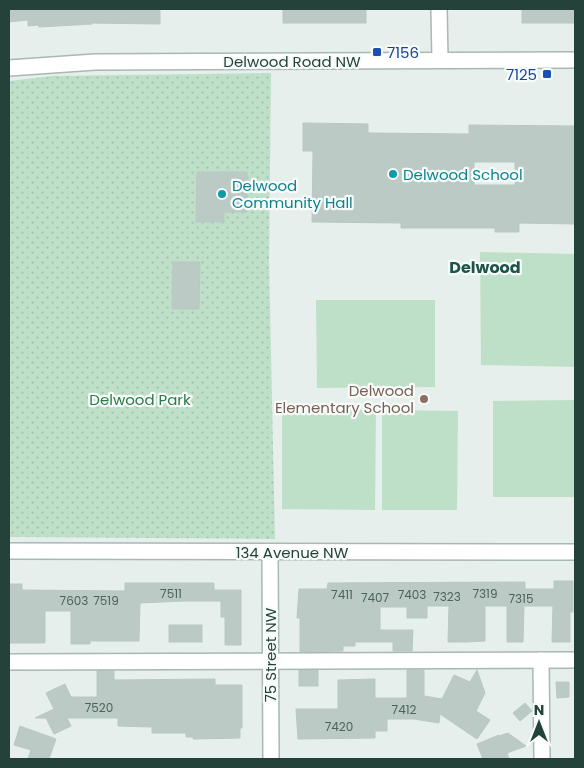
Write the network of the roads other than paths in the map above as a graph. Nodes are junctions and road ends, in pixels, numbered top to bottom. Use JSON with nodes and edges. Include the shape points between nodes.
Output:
{"nodes":[{"id":1,"x":440,"y":9,"type":"edge"},
{"id":2,"x":440,"y":60,"type":"junction"},
{"id":3,"x":575,"y":60,"type":"edge"},
{"id":4,"x":9,"y":68,"type":"edge"},
{"id":5,"x":9,"y":551,"type":"edge"},
{"id":6,"x":270,"y":552,"type":"junction"},
{"id":7,"x":575,"y":552,"type":"edge"},
{"id":8,"x":541,"y":660,"type":"junction"},
{"id":9,"x":575,"y":660,"type":"edge"},
{"id":10,"x":270,"y":661,"type":"junction"},
{"id":11,"x":9,"y":662,"type":"edge"},
{"id":12,"x":270,"y":759,"type":"edge"},
{"id":13,"x":542,"y":759,"type":"edge"}],
"edges":[{"from":1,"to":2,"type":"street"},
{"from":2,"to":3,"type":"street","name":"Delwood Road NW"},
{"from":2,"to":4,"type":"street","name":"Delwood Road NW","via":[[95,62]]},
{"from":5,"to":6,"type":"street","name":"134 Avenue NW"},
{"from":6,"to":7,"type":"street","name":"134 Avenue NW"},
{"from":6,"to":10,"type":"street","name":"75 Street NW"},
{"from":8,"to":9,"type":"street"},
{"from":8,"to":10,"type":"street"},
{"from":8,"to":13,"type":"street"},
{"from":10,"to":11,"type":"street"},
{"from":10,"to":12,"type":"street","name":"75 Street NW"}]}
